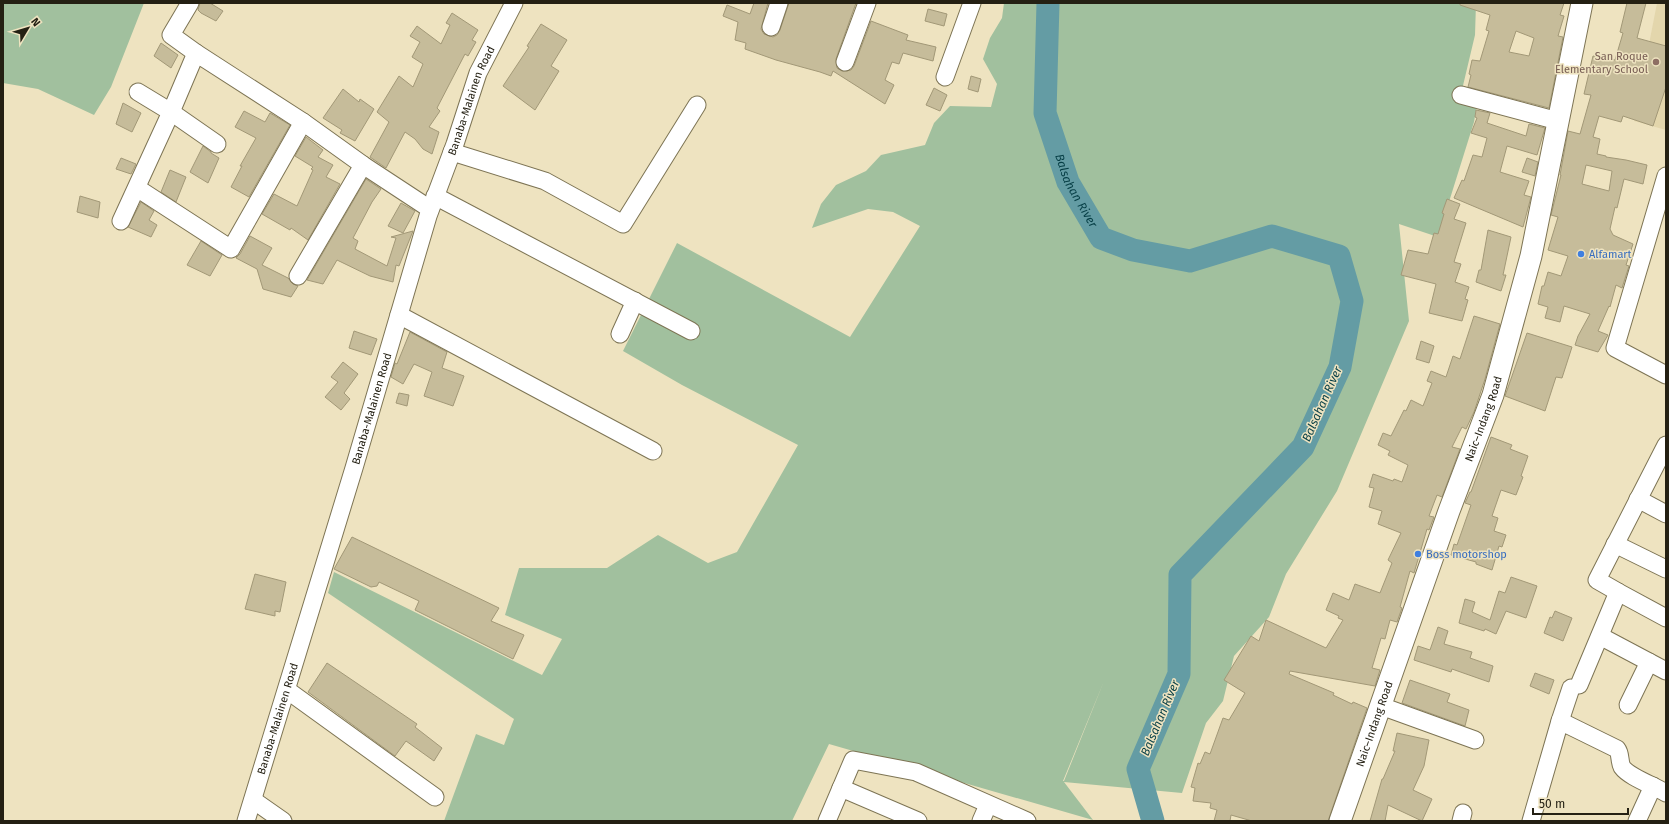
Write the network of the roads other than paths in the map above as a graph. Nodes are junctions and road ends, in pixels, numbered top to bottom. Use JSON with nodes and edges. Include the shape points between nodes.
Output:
{"nodes":[{"id":1,"x":190,"y":3,"type":"edge"},
{"id":2,"x":514,"y":3,"type":"edge"},
{"id":3,"x":779,"y":3,"type":"edge"},
{"id":4,"x":867,"y":3,"type":"edge"},
{"id":5,"x":972,"y":3,"type":"edge"},
{"id":6,"x":1582,"y":3,"type":"edge"},
{"id":7,"x":771,"y":27,"type":"dead end"},
{"id":8,"x":196,"y":53,"type":"junction"},
{"id":9,"x":846,"y":62,"type":"dead end"},
{"id":10,"x":945,"y":76,"type":"dead end"},
{"id":11,"x":138,"y":92,"type":"dead end"},
{"id":12,"x":1461,"y":95,"type":"dead end"},
{"id":13,"x":697,"y":105,"type":"dead end"},
{"id":14,"x":171,"y":112,"type":"junction"},
{"id":15,"x":1558,"y":121,"type":"junction"},
{"id":16,"x":303,"y":122,"type":"junction"},
{"id":17,"x":217,"y":144,"type":"dead end"},
{"id":18,"x":452,"y":152,"type":"junction"},
{"id":19,"x":363,"y":165,"type":"junction"},
{"id":20,"x":1666,"y":176,"type":"edge"},
{"id":21,"x":137,"y":188,"type":"junction"},
{"id":22,"x":433,"y":203,"type":"junction"},
{"id":23,"x":121,"y":221,"type":"dead end"},
{"id":24,"x":298,"y":276,"type":"dead end"},
{"id":25,"x":635,"y":301,"type":"junction"},
{"id":26,"x":399,"y":315,"type":"junction"},
{"id":27,"x":691,"y":331,"type":"dead end"},
{"id":28,"x":620,"y":334,"type":"dead end"},
{"id":29,"x":1666,"y":375,"type":"edge"},
{"id":30,"x":653,"y":450,"type":"dead end"},
{"id":31,"x":1664,"y":453,"type":"edge"},
{"id":32,"x":1638,"y":499,"type":"junction"},
{"id":33,"x":1666,"y":514,"type":"edge"},
{"id":34,"x":1616,"y":544,"type":"junction"},
{"id":35,"x":1666,"y":569,"type":"edge"},
{"id":36,"x":1618,"y":592,"type":"junction"},
{"id":37,"x":1666,"y":618,"type":"edge"},
{"id":38,"x":1600,"y":636,"type":"junction"},
{"id":39,"x":1649,"y":662,"type":"junction"},
{"id":40,"x":1666,"y":671,"type":"edge"},
{"id":41,"x":287,"y":690,"type":"junction"},
{"id":42,"x":1628,"y":705,"type":"dead end"},
{"id":43,"x":1381,"y":706,"type":"junction"},
{"id":44,"x":1560,"y":721,"type":"junction"},
{"id":45,"x":1475,"y":740,"type":"dead end"},
{"id":46,"x":840,"y":788,"type":"junction"},
{"id":47,"x":1660,"y":789,"type":"edge"},
{"id":48,"x":435,"y":797,"type":"dead end"},
{"id":49,"x":253,"y":800,"type":"junction"},
{"id":50,"x":988,"y":805,"type":"junction"},
{"id":51,"x":246,"y":821,"type":"edge"},
{"id":52,"x":283,"y":821,"type":"edge"},
{"id":53,"x":827,"y":821,"type":"edge"},
{"id":54,"x":918,"y":821,"type":"edge"},
{"id":55,"x":981,"y":821,"type":"edge"},
{"id":56,"x":1027,"y":821,"type":"edge"},
{"id":57,"x":1340,"y":821,"type":"edge"},
{"id":58,"x":1532,"y":821,"type":"edge"},
{"id":59,"x":1637,"y":821,"type":"edge"}],
"edges":[{"from":1,"to":8,"type":"street","via":[[171,35]]},
{"from":2,"to":18,"type":"street","name":"Banaba-Malainen Road","via":[[478,73]]},
{"from":3,"to":7,"type":"street"},
{"from":4,"to":9,"type":"street"},
{"from":5,"to":10,"type":"street"},
{"from":6,"to":15,"type":"main road","name":"Naic–Indang Road"},
{"from":8,"to":14,"type":"street"},
{"from":8,"to":16,"type":"street"},
{"from":11,"to":14,"type":"street"},
{"from":12,"to":15,"type":"street"},
{"from":13,"to":18,"type":"street","via":[[623,224],[545,181]]},
{"from":14,"to":17,"type":"street"},
{"from":14,"to":21,"type":"street"},
{"from":15,"to":43,"type":"main road","name":"Naic–Indang Road","via":[[1531,256],[1493,395],[1449,511]]},
{"from":16,"to":19,"type":"street"},
{"from":16,"to":21,"type":"street","via":[[231,249]]},
{"from":18,"to":22,"type":"street","name":"Banaba-Malainen Road"},
{"from":19,"to":22,"type":"street"},
{"from":19,"to":24,"type":"street"},
{"from":20,"to":29,"type":"street","via":[[1615,348]]},
{"from":21,"to":23,"type":"street"},
{"from":22,"to":25,"type":"street"},
{"from":22,"to":26,"type":"street","name":"Banaba-Malainen Road"},
{"from":25,"to":27,"type":"street"},
{"from":25,"to":28,"type":"street"},
{"from":26,"to":30,"type":"street"},
{"from":26,"to":41,"type":"street","name":"Banaba-Malainen Road"},
{"from":31,"to":32,"type":"street"},
{"from":32,"to":33,"type":"street"},
{"from":32,"to":34,"type":"street"},
{"from":34,"to":35,"type":"street"},
{"from":34,"to":36,"type":"street","via":[[1597,580]]},
{"from":36,"to":37,"type":"street"},
{"from":36,"to":38,"type":"street"},
{"from":38,"to":39,"type":"street"},
{"from":38,"to":44,"type":"street"},
{"from":39,"to":40,"type":"street"},
{"from":39,"to":42,"type":"street"},
{"from":41,"to":48,"type":"street"},
{"from":41,"to":49,"type":"street","name":"Banaba-Malainen Road"},
{"from":43,"to":45,"type":"street"},
{"from":43,"to":57,"type":"main road","name":"Naic–Indang Road"},
{"from":44,"to":47,"type":"street","via":[[1617,749],[1622,767],[1628,774]]},
{"from":44,"to":58,"type":"street"},
{"from":46,"to":50,"type":"street","via":[[853,760],[916,772]]},
{"from":46,"to":53,"type":"street"},
{"from":46,"to":54,"type":"street"},
{"from":47,"to":59,"type":"street"},
{"from":49,"to":51,"type":"street","name":"Banaba-Malainen Road"},
{"from":49,"to":52,"type":"street"},
{"from":50,"to":55,"type":"street"},
{"from":50,"to":56,"type":"street"}]}
